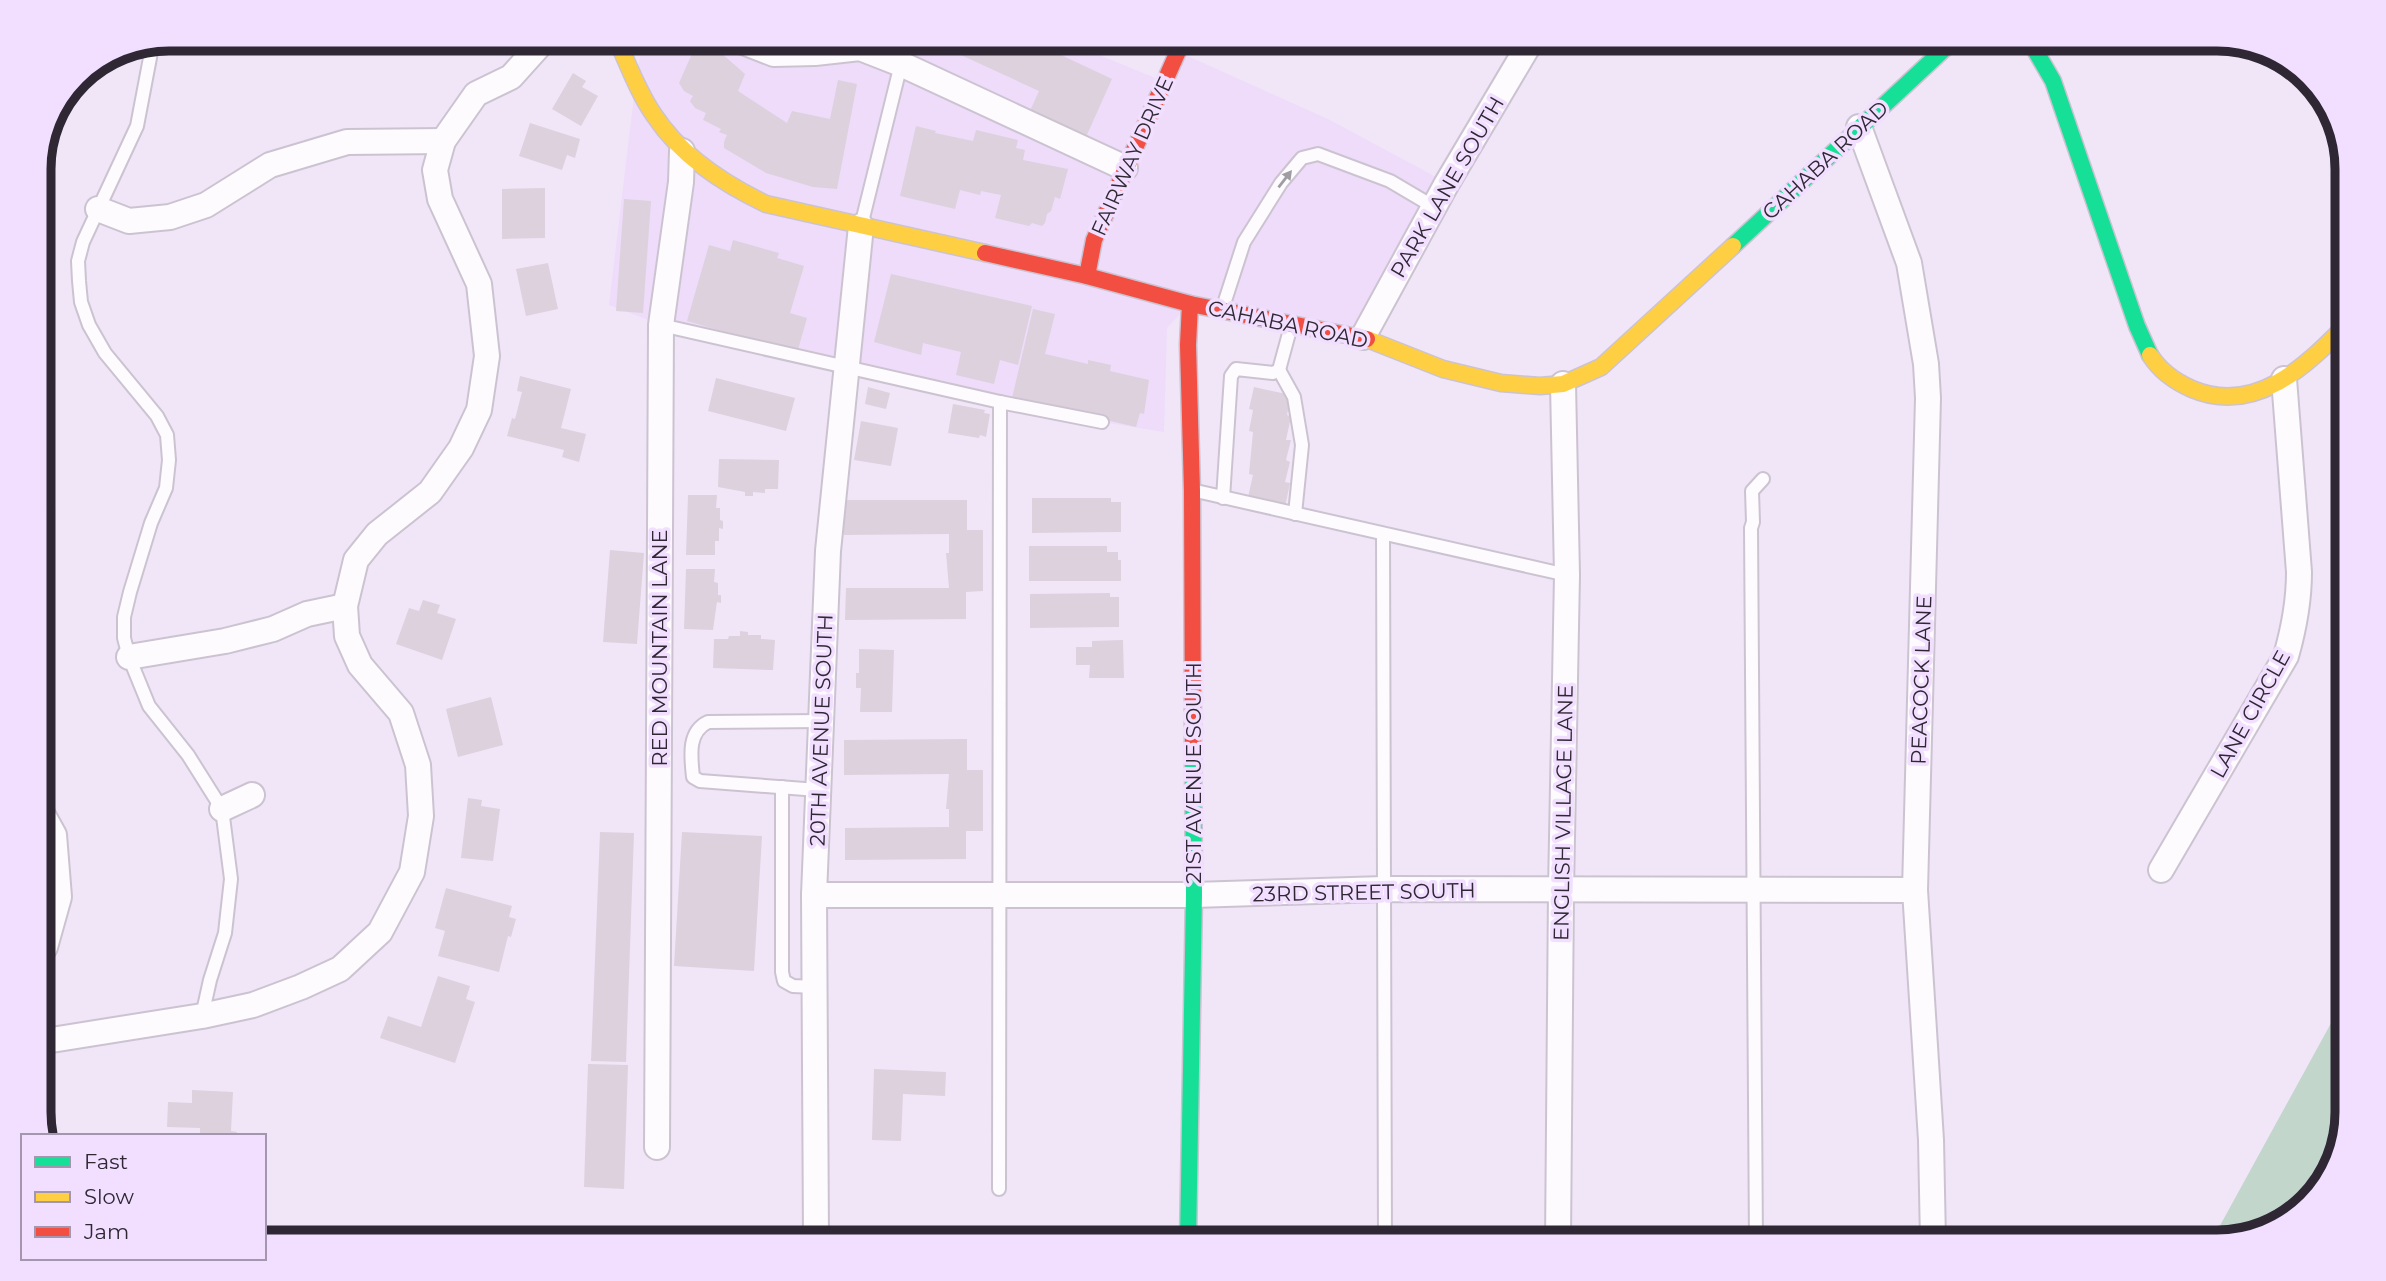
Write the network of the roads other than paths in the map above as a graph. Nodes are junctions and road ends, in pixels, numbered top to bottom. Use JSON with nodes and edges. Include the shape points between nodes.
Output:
{"nodes":[{"id":1,"x":534,"y":51,"type":"edge"},
{"id":2,"x":629,"y":51,"type":"edge"},
{"id":3,"x":766,"y":51,"type":"edge"},
{"id":4,"x":838,"y":51,"type":"edge"},
{"id":5,"x":868,"y":51,"type":"edge"},
{"id":6,"x":1178,"y":51,"type":"edge"},
{"id":7,"x":1525,"y":51,"type":"edge"},
{"id":8,"x":1942,"y":51,"type":"edge"},
{"id":9,"x":2036,"y":51,"type":"edge"},
{"id":10,"x":151,"y":53,"type":"edge"},
{"id":11,"x":901,"y":64,"type":"junction"},
{"id":12,"x":1859,"y":127,"type":"junction"},
{"id":13,"x":443,"y":141,"type":"junction"},
{"id":14,"x":682,"y":151,"type":"junction"},
{"id":15,"x":1125,"y":168,"type":"junction"},
{"id":16,"x":1434,"y":207,"type":"junction"},
{"id":17,"x":98,"y":209,"type":"junction"},
{"id":18,"x":861,"y":226,"type":"junction"},
{"id":19,"x":1087,"y":276,"type":"junction"},
{"id":20,"x":1190,"y":304,"type":"junction"},
{"id":21,"x":1222,"y":311,"type":"junction"},
{"id":22,"x":1292,"y":324,"type":"junction"},
{"id":23,"x":661,"y":325,"type":"junction"},
{"id":24,"x":2335,"y":334,"type":"edge"},
{"id":25,"x":1363,"y":337,"type":"junction"},
{"id":26,"x":846,"y":368,"type":"junction"},
{"id":27,"x":1279,"y":370,"type":"junction"},
{"id":28,"x":2284,"y":379,"type":"junction"},
{"id":29,"x":1563,"y":384,"type":"junction"},
{"id":30,"x":1000,"y":402,"type":"junction"},
{"id":31,"x":1102,"y":422,"type":"dead end"},
{"id":32,"x":1763,"y":480,"type":"dead end"},
{"id":33,"x":1192,"y":491,"type":"junction"},
{"id":34,"x":1223,"y":498,"type":"junction"},
{"id":35,"x":1295,"y":514,"type":"junction"},
{"id":36,"x":1383,"y":534,"type":"junction"},
{"id":37,"x":1567,"y":575,"type":"junction"},
{"id":38,"x":345,"y":606,"type":"junction"},
{"id":39,"x":129,"y":657,"type":"junction"},
{"id":40,"x":821,"y":721,"type":"junction"},
{"id":41,"x":782,"y":787,"type":"junction"},
{"id":42,"x":818,"y":790,"type":"junction"},
{"id":43,"x":252,"y":795,"type":"dead end"},
{"id":44,"x":222,"y":809,"type":"junction"},
{"id":45,"x":51,"y":830,"type":"edge"},
{"id":46,"x":2161,"y":870,"type":"dead end"},
{"id":47,"x":1384,"y":889,"type":"junction"},
{"id":48,"x":1754,"y":889,"type":"junction"},
{"id":49,"x":1561,"y":890,"type":"junction"},
{"id":50,"x":1915,"y":890,"type":"junction"},
{"id":51,"x":814,"y":895,"type":"junction"},
{"id":52,"x":1194,"y":895,"type":"junction"},
{"id":53,"x":1000,"y":896,"type":"junction"},
{"id":54,"x":51,"y":926,"type":"edge"},
{"id":55,"x":814,"y":987,"type":"junction"},
{"id":56,"x":202,"y":1016,"type":"junction"},
{"id":57,"x":51,"y":1040,"type":"edge"},
{"id":58,"x":657,"y":1147,"type":"dead end"},
{"id":59,"x":999,"y":1189,"type":"dead end"},
{"id":60,"x":816,"y":1230,"type":"edge"},
{"id":61,"x":1188,"y":1230,"type":"edge"},
{"id":62,"x":1385,"y":1230,"type":"edge"},
{"id":63,"x":1558,"y":1230,"type":"edge"},
{"id":64,"x":1756,"y":1230,"type":"edge"},
{"id":65,"x":1933,"y":1230,"type":"edge"}],
"edges":[{"from":1,"to":13,"type":"street","via":[[511,77],[476,93]]},
{"from":2,"to":14,"type":"street","name":"CAHABA ROAD","via":[[653,114]]},
{"from":3,"to":4,"type":"street"},
{"from":5,"to":11,"type":"street"},
{"from":6,"to":15,"type":"street","name":"FAIRWAY DRIVE"},
{"from":7,"to":16,"type":"street","name":"PARK LANE SOUTH"},
{"from":8,"to":12,"type":"street","name":"CAHABA ROAD"},
{"from":9,"to":28,"type":"street","via":[[2053,80],[2137,326],[2155,363],[2185,387],[2219,396],[2253,394]]},
{"from":10,"to":17,"type":"lane","via":[[137,126]]},
{"from":11,"to":15,"type":"street"},
{"from":11,"to":18,"type":"lane"},
{"from":12,"to":29,"type":"street","name":"CAHABA ROAD","via":[[1601,367]]},
{"from":12,"to":50,"type":"street","name":"PEACOCK LANE","via":[[1909,263],[1926,364]]},
{"from":13,"to":17,"type":"street","via":[[347,142],[270,165],[206,205],[170,217],[128,221]]},
{"from":13,"to":38,"type":"street","via":[[435,170],[440,199],[480,284],[487,356],[479,410],[461,449],[429,492],[377,534],[356,560]]},
{"from":14,"to":18,"type":"street","name":"CAHABA ROAD","via":[[707,172],[766,204]]},
{"from":14,"to":23,"type":"street","name":"RED MOUNTAIN LANE"},
{"from":15,"to":19,"type":"street","name":"FAIRWAY DRIVE","via":[[1094,240]]},
{"from":21,"to":16,"type":"lane","one_way":true,"via":[[1244,242],[1302,158],[1318,154],[1390,181]]},
{"from":16,"to":25,"type":"street","name":"PARK LANE SOUTH"},
{"from":17,"to":39,"type":"lane","via":[[78,261],[81,302],[105,353],[157,416],[167,435],[169,460],[166,488],[150,523],[124,617]]},
{"from":18,"to":19,"type":"street","name":"CAHABA ROAD"},
{"from":18,"to":26,"type":"street","name":"20TH AVENUE SOUTH"},
{"from":19,"to":20,"type":"street","name":"CAHABA ROAD"},
{"from":20,"to":21,"type":"street","name":"CAHABA ROAD"},
{"from":20,"to":33,"type":"street","name":"21ST AVENUE SOUTH"},
{"from":21,"to":22,"type":"street","name":"CAHABA ROAD"},
{"from":22,"to":25,"type":"street","name":"CAHABA ROAD"},
{"from":22,"to":27,"type":"lane"},
{"from":23,"to":26,"type":"lane"},
{"from":23,"to":58,"type":"street","name":"RED MOUNTAIN LANE"},
{"from":24,"to":28,"type":"street"},
{"from":25,"to":29,"type":"street","name":"CAHABA ROAD","via":[[1443,369],[1502,383]]},
{"from":26,"to":30,"type":"lane"},
{"from":26,"to":40,"type":"street","name":"20TH AVENUE SOUTH","via":[[828,551]]},
{"from":27,"to":34,"type":"lane","via":[[1236,369],[1231,376]]},
{"from":27,"to":35,"type":"lane","via":[[1294,397],[1301,445]]},
{"from":28,"to":46,"type":"street","name":"LANE CIRCLE","via":[[2299,572],[2294,626],[2286,656]]},
{"from":29,"to":37,"type":"street","name":"ENGLISH VILLAGE LANE"},
{"from":30,"to":31,"type":"lane"},
{"from":30,"to":53,"type":"lane"},
{"from":32,"to":48,"type":"lane","via":[[1752,491],[1751,528]]},
{"from":33,"to":34,"type":"lane"},
{"from":33,"to":52,"type":"street","name":"21ST AVENUE SOUTH"},
{"from":34,"to":35,"type":"lane"},
{"from":35,"to":36,"type":"lane"},
{"from":36,"to":37,"type":"lane"},
{"from":36,"to":47,"type":"lane"},
{"from":37,"to":49,"type":"street","name":"ENGLISH VILLAGE LANE"},
{"from":38,"to":39,"type":"street","via":[[225,641]]},
{"from":38,"to":56,"type":"street","via":[[347,636],[360,665],[401,713],[418,765],[421,816],[412,872],[380,932],[340,969],[253,1005]]},
{"from":39,"to":44,"type":"lane","via":[[149,706]]},
{"from":40,"to":41,"type":"lane","via":[[708,722],[695,732],[695,780]]},
{"from":40,"to":42,"type":"street","name":"20TH AVENUE SOUTH"},
{"from":41,"to":42,"type":"lane"},
{"from":41,"to":55,"type":"lane","via":[[782,972],[793,986]]},
{"from":42,"to":51,"type":"street","name":"20TH AVENUE SOUTH"},
{"from":43,"to":44,"type":"street"},
{"from":44,"to":56,"type":"lane","via":[[231,879],[225,933]]},
{"from":45,"to":54,"type":"street","via":[[59,897]]},
{"from":47,"to":49,"type":"street","name":"23RD STREET SOUTH"},
{"from":47,"to":52,"type":"street","name":"23RD STREET SOUTH"},
{"from":47,"to":62,"type":"lane"},
{"from":48,"to":49,"type":"street","name":"23RD STREET SOUTH"},
{"from":48,"to":50,"type":"street","name":"23RD STREET SOUTH"},
{"from":48,"to":64,"type":"lane"},
{"from":49,"to":63,"type":"street","name":"ENGLISH VILLAGE LANE"},
{"from":50,"to":65,"type":"street","name":"PEACOCK LANE"},
{"from":51,"to":53,"type":"street","name":"23RD STREET SOUTH"},
{"from":51,"to":55,"type":"street","name":"20TH AVENUE SOUTH"},
{"from":52,"to":53,"type":"street","name":"23RD STREET SOUTH"},
{"from":52,"to":61,"type":"street","name":"21ST AVENUE SOUTH"},
{"from":53,"to":59,"type":"lane"},
{"from":55,"to":60,"type":"street","name":"20TH AVENUE SOUTH"},
{"from":56,"to":57,"type":"street"}]}
